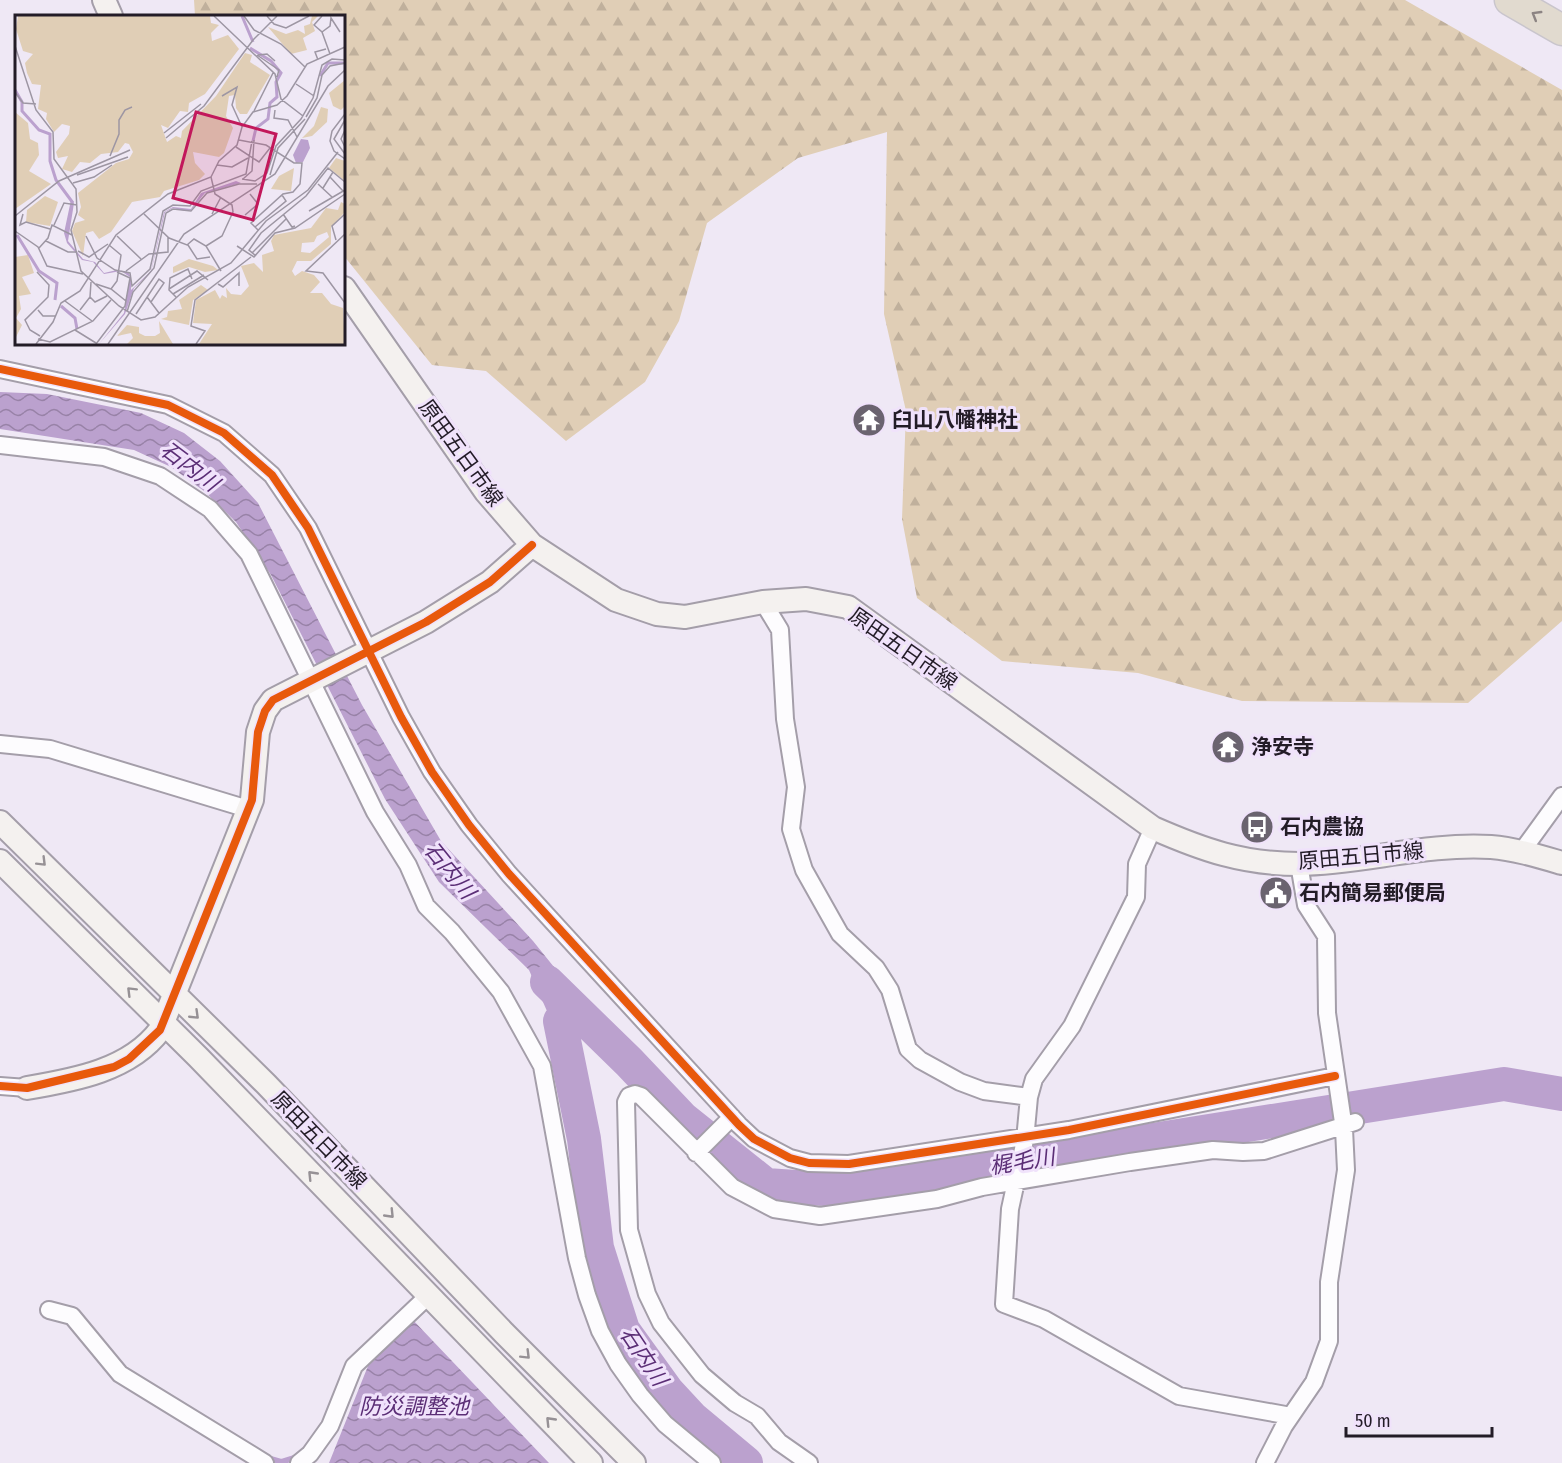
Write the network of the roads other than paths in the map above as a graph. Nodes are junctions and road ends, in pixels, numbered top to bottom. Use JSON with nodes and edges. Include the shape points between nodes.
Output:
{"nodes":[{"id":1,"x":104,"y":0,"type":"edge"},
{"id":2,"x":1510,"y":0,"type":"edge"},
{"id":3,"x":111,"y":15,"type":"edge"},
{"id":4,"x":1562,"y":30,"type":"edge"},
{"id":5,"x":345,"y":289,"type":"edge"},
{"id":6,"x":0,"y":369,"type":"edge"},
{"id":7,"x":0,"y":445,"type":"edge"},
{"id":8,"x":532,"y":545,"type":"junction"},
{"id":9,"x":763,"y":602,"type":"junction"},
{"id":10,"x":366,"y":651,"type":"junction"},
{"id":11,"x":315,"y":678,"type":"junction"},
{"id":12,"x":0,"y":744,"type":"edge"},
{"id":13,"x":1562,"y":796,"type":"edge"},
{"id":14,"x":248,"y":809,"type":"junction"},
{"id":15,"x":0,"y":822,"type":"edge"},
{"id":16,"x":1153,"y":828,"type":"junction"},
{"id":17,"x":1522,"y":851,"type":"junction"},
{"id":18,"x":0,"y":861,"type":"edge"},
{"id":19,"x":1562,"y":863,"type":"edge"},
{"id":20,"x":1299,"y":864,"type":"junction"},
{"id":21,"x":175,"y":995,"type":"junction"},
{"id":22,"x":164,"y":1023,"type":"junction"},
{"id":23,"x":1335,"y":1080,"type":"junction"},
{"id":24,"x":0,"y":1086,"type":"edge"},
{"id":25,"x":27,"y":1089,"type":"joint"},
{"id":26,"x":1029,"y":1097,"type":"junction"},
{"id":27,"x":731,"y":1118,"type":"junction"},
{"id":28,"x":1347,"y":1123,"type":"junction"},
{"id":29,"x":1025,"y":1138,"type":"junction"},
{"id":30,"x":697,"y":1152,"type":"junction"},
{"id":31,"x":1018,"y":1179,"type":"junction"},
{"id":32,"x":428,"y":1296,"type":"junction"},
{"id":33,"x":49,"y":1310,"type":"dead end"},
{"id":34,"x":1291,"y":1416,"type":"junction"},
{"id":35,"x":265,"y":1463,"type":"edge"},
{"id":36,"x":299,"y":1463,"type":"edge"},
{"id":37,"x":591,"y":1463,"type":"edge"},
{"id":38,"x":634,"y":1463,"type":"edge"},
{"id":39,"x":712,"y":1463,"type":"edge"},
{"id":40,"x":809,"y":1463,"type":"edge"},
{"id":41,"x":1265,"y":1463,"type":"edge"}],
"edges":[{"from":1,"to":3,"type":"main road"},
{"from":4,"to":2,"type":"highway","one_way":true},
{"from":5,"to":8,"type":"main road","name":"原田五日市線","via":[[486,492]]},
{"from":6,"to":10,"type":"street","via":[[168,405],[225,433],[272,475],[292,500]]},
{"from":7,"to":11,"type":"street","via":[[123,462],[160,476],[194,497],[231,530],[249,554]]},
{"from":8,"to":9,"type":"main road","name":"原田五日市線","via":[[616,600],[657,614],[685,617]]},
{"from":8,"to":10,"type":"main road","via":[[490,582],[426,622]]},
{"from":9,"to":16,"type":"main road","name":"原田五日市線","via":[[806,599],[848,607]]},
{"from":9,"to":26,"type":"street","via":[[780,630],[785,718],[796,787],[791,829],[804,870],[840,934],[876,968],[890,990],[908,1049],[920,1060],[976,1088]]},
{"from":10,"to":11,"type":"main road"},
{"from":10,"to":27,"type":"street","via":[[432,772],[469,825]]},
{"from":11,"to":14,"type":"main road","via":[[273,700],[265,711],[258,732]]},
{"from":11,"to":39,"type":"street","via":[[375,812],[408,865],[426,906],[501,992],[542,1066],[577,1258],[600,1331],[640,1395],[665,1424]]},
{"from":12,"to":14,"type":"street","via":[[50,749]]},
{"from":13,"to":17,"type":"street"},
{"from":14,"to":21,"type":"main road"},
{"from":15,"to":21,"type":"main road","name":"原田五日市線","one_way":true},
{"from":16,"to":20,"type":"main road","name":"原田五日市線","via":[[1204,850],[1245,860]]},
{"from":16,"to":26,"type":"street","via":[[1137,864],[1136,897],[1072,1026],[1034,1079]]},
{"from":17,"to":19,"type":"main road","name":"原田五日市線"},
{"from":17,"to":20,"type":"main road","name":"原田五日市線","via":[[1489,847],[1433,849]]},
{"from":22,"to":18,"type":"main road","name":"原田五日市線","one_way":true},
{"from":20,"to":23,"type":"street","via":[[1306,905],[1326,936],[1327,1012]]},
{"from":21,"to":22,"type":"main road"},
{"from":21,"to":38,"type":"main road","name":"原田五日市線","one_way":true},
{"from":22,"to":25,"type":"main road","via":[[152,1040],[119,1065]]},
{"from":32,"to":22,"type":"main road","name":"原田五日市線","one_way":true},
{"from":23,"to":28,"type":"street"},
{"from":23,"to":29,"type":"street"},
{"from":24,"to":25,"type":"street"},
{"from":26,"to":29,"type":"street"},
{"from":27,"to":29,"type":"street","via":[[771,1150],[799,1161],[829,1165]]},
{"from":27,"to":30,"type":"street"},
{"from":28,"to":31,"type":"street","via":[[1287,1146],[1254,1152],[1213,1150]]},
{"from":28,"to":34,"type":"street","via":[[1346,1170],[1329,1282],[1329,1341],[1314,1382]]},
{"from":29,"to":31,"type":"street"},
{"from":30,"to":31,"type":"street","via":[[732,1187],[752,1200],[797,1214],[843,1214],[937,1199]]},
{"from":30,"to":40,"type":"street","via":[[641,1096],[629,1096],[629,1230],[647,1294],[661,1323],[702,1375],[757,1416],[779,1442]]},
{"from":31,"to":34,"type":"street","via":[[1010,1209],[1004,1304],[1044,1319],[1179,1396]]},
{"from":32,"to":36,"type":"street","via":[[354,1366],[330,1426]]},
{"from":37,"to":32,"type":"main road","name":"原田五日市線","one_way":true},
{"from":33,"to":35,"type":"street","via":[[72,1316],[129,1381]]},
{"from":34,"to":41,"type":"street"}]}
